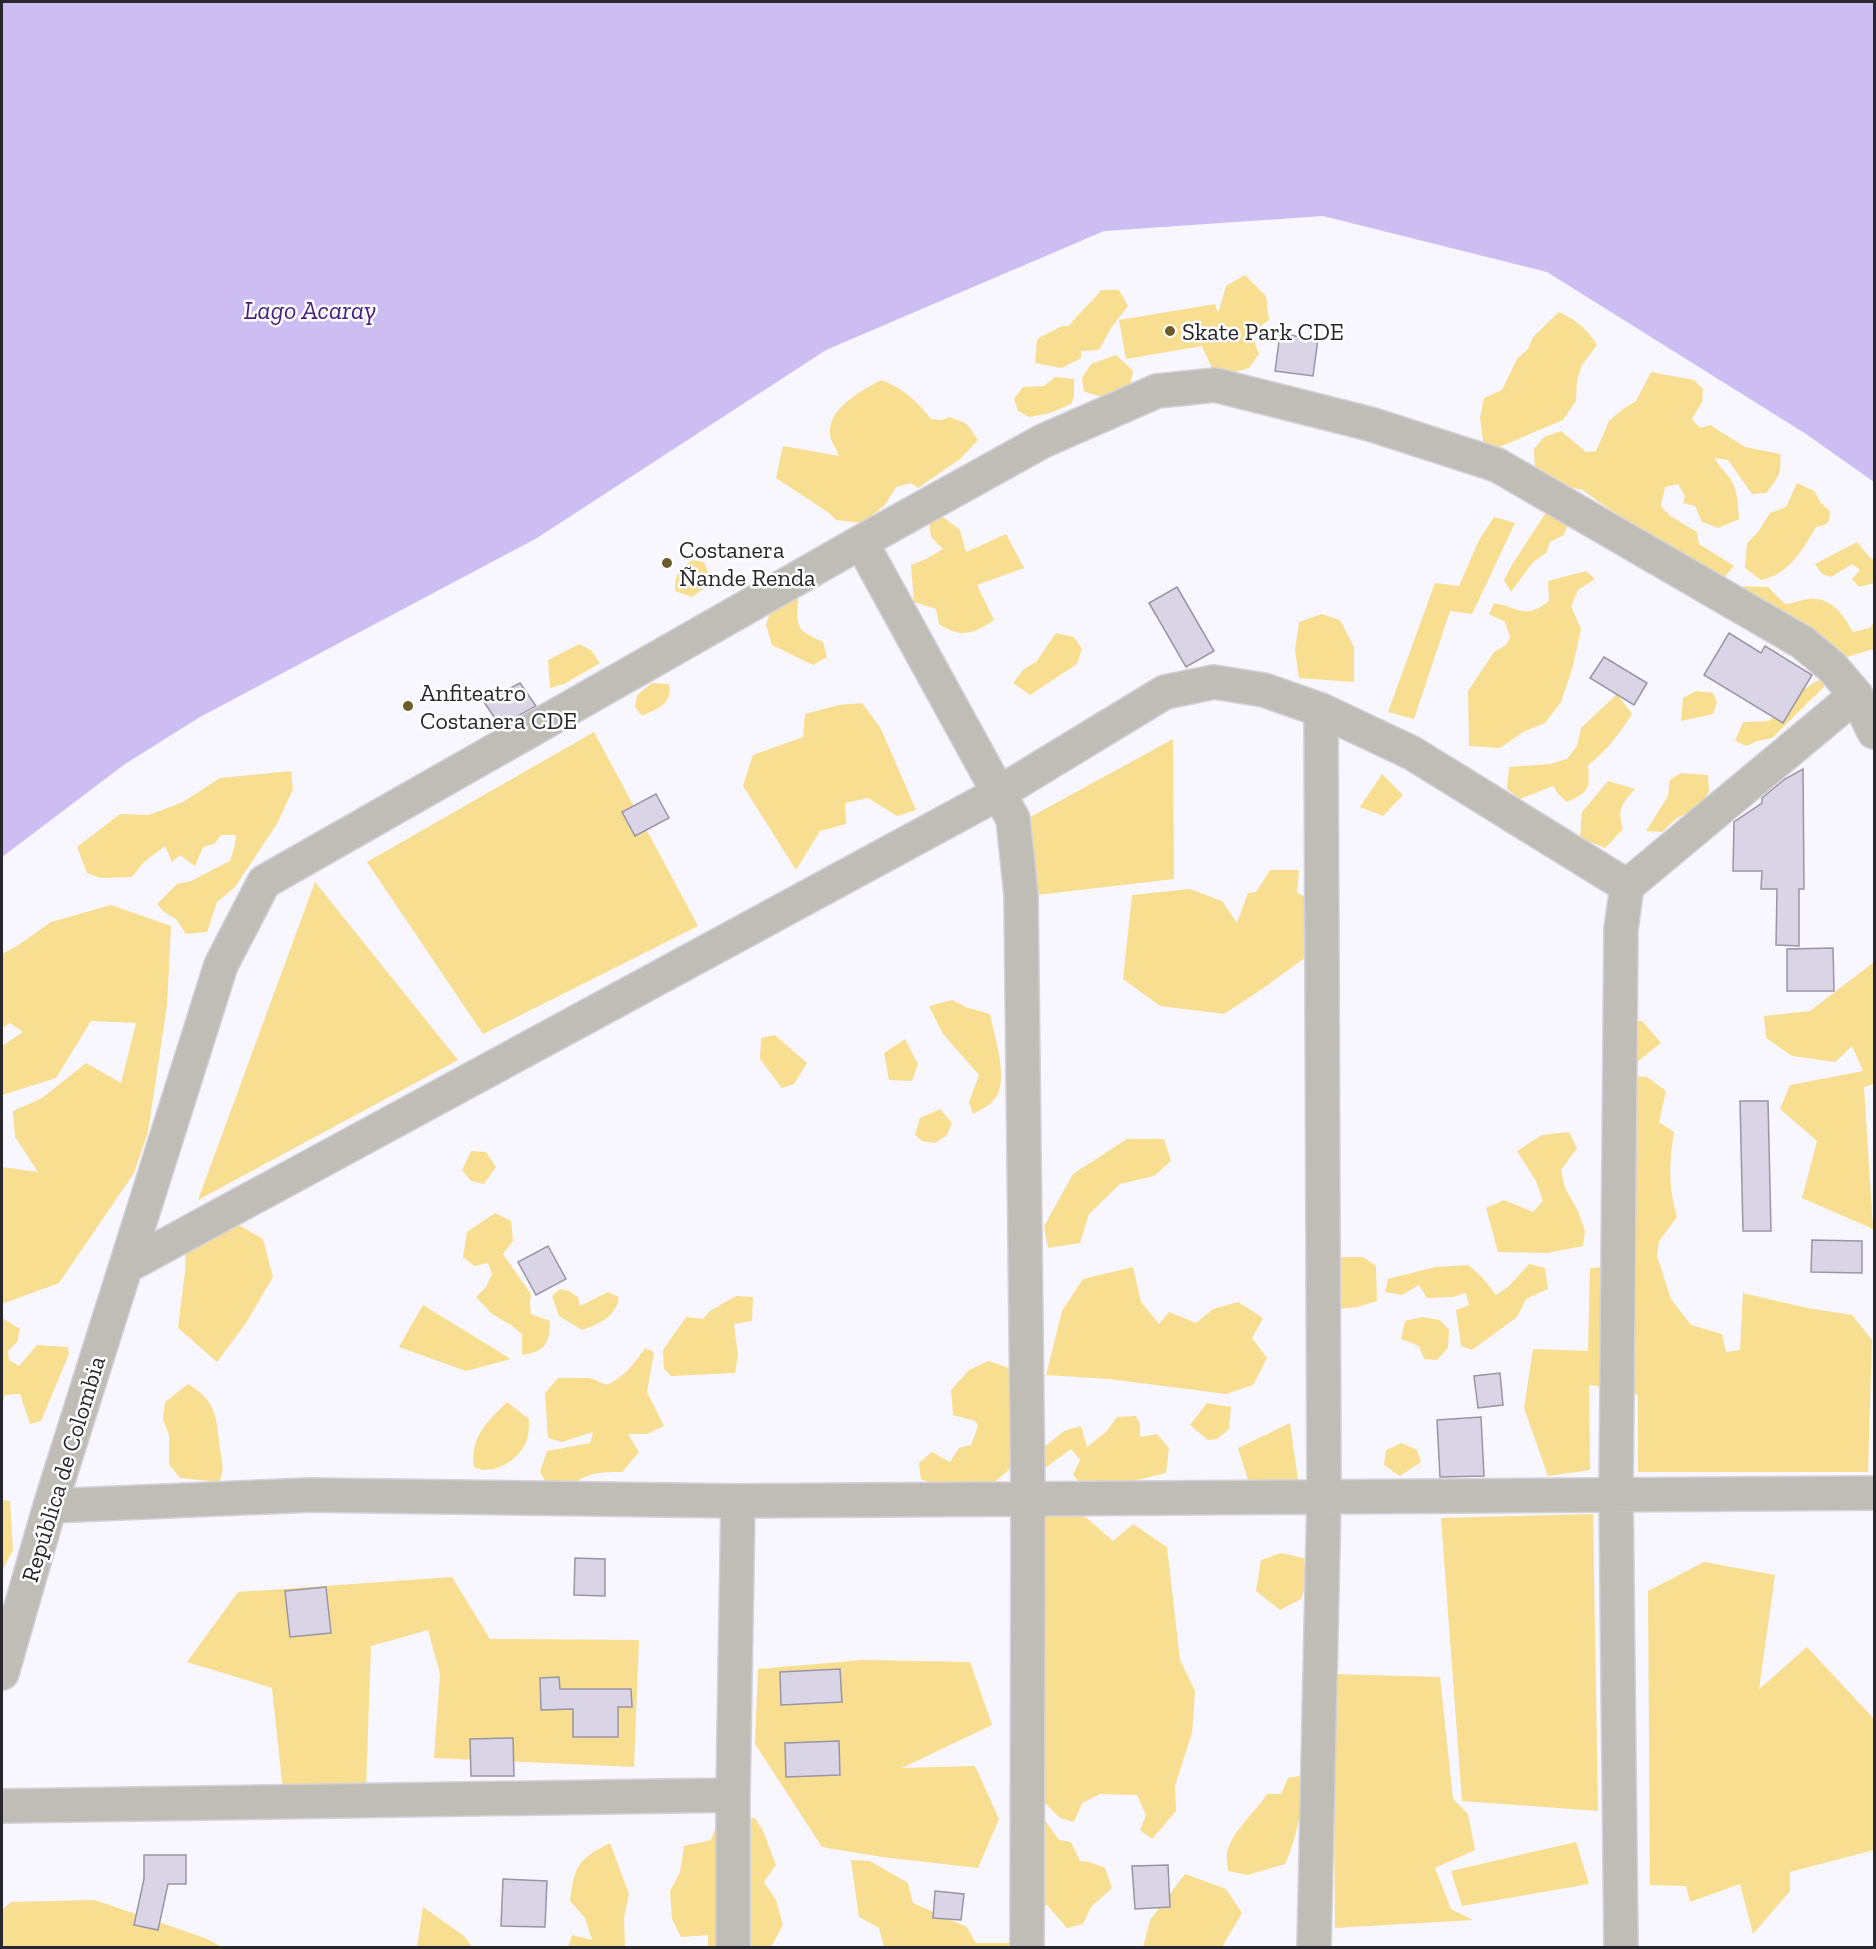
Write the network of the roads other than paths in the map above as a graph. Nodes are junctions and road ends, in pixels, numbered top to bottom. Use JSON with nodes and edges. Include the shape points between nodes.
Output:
{"nodes":[{"id":1,"x":861,"y":542,"type":"junction"},
{"id":2,"x":1856,"y":695,"type":"junction"},
{"id":3,"x":1321,"y":710,"type":"junction"},
{"id":4,"x":1875,"y":732,"type":"edge"},
{"id":5,"x":999,"y":793,"type":"junction"},
{"id":6,"x":1627,"y":885,"type":"junction"},
{"id":7,"x":127,"y":1266,"type":"junction"},
{"id":8,"x":1875,"y":1493,"type":"edge"},
{"id":9,"x":1616,"y":1495,"type":"junction"},
{"id":10,"x":1324,"y":1497,"type":"junction"},
{"id":11,"x":1028,"y":1499,"type":"junction"},
{"id":12,"x":738,"y":1501,"type":"junction"},
{"id":13,"x":50,"y":1506,"type":"junction"},
{"id":14,"x":2,"y":1673,"type":"edge"},
{"id":15,"x":733,"y":1795,"type":"junction"},
{"id":16,"x":2,"y":1806,"type":"edge"},
{"id":17,"x":733,"y":1947,"type":"edge"},
{"id":18,"x":1027,"y":1947,"type":"edge"},
{"id":19,"x":1314,"y":1947,"type":"edge"},
{"id":20,"x":1621,"y":1947,"type":"edge"}],
"edges":[{"from":1,"to":2,"type":"street","name":"República de Colombia","via":[[1043,441],[1099,415],[1157,391],[1215,385],[1370,424],[1497,465],[1802,642],[1832,667]]},
{"from":1,"to":5,"type":"street"},
{"from":1,"to":7,"type":"street","name":"República de Colombia","via":[[264,882],[221,965]]},
{"from":2,"to":4,"type":"street","name":"República de Colombia"},
{"from":2,"to":6,"type":"street"},
{"from":3,"to":5,"type":"street","via":[[1264,690],[1214,682],[1165,692]]},
{"from":3,"to":6,"type":"street","via":[[1412,753]]},
{"from":3,"to":10,"type":"street"},
{"from":5,"to":7,"type":"street"},
{"from":5,"to":11,"type":"street","via":[[1013,819],[1021,895]]},
{"from":6,"to":9,"type":"street","via":[[1621,928]]},
{"from":7,"to":13,"type":"street","name":"República de Colombia"},
{"from":8,"to":9,"type":"street"},
{"from":9,"to":10,"type":"street"},
{"from":9,"to":20,"type":"street"},
{"from":10,"to":11,"type":"street"},
{"from":10,"to":19,"type":"street"},
{"from":11,"to":12,"type":"street"},
{"from":11,"to":18,"type":"street"},
{"from":12,"to":13,"type":"street","via":[[310,1495]]},
{"from":12,"to":15,"type":"street"},
{"from":13,"to":14,"type":"street","name":"República de Colombia"},
{"from":15,"to":16,"type":"street"},
{"from":15,"to":17,"type":"street"}]}
